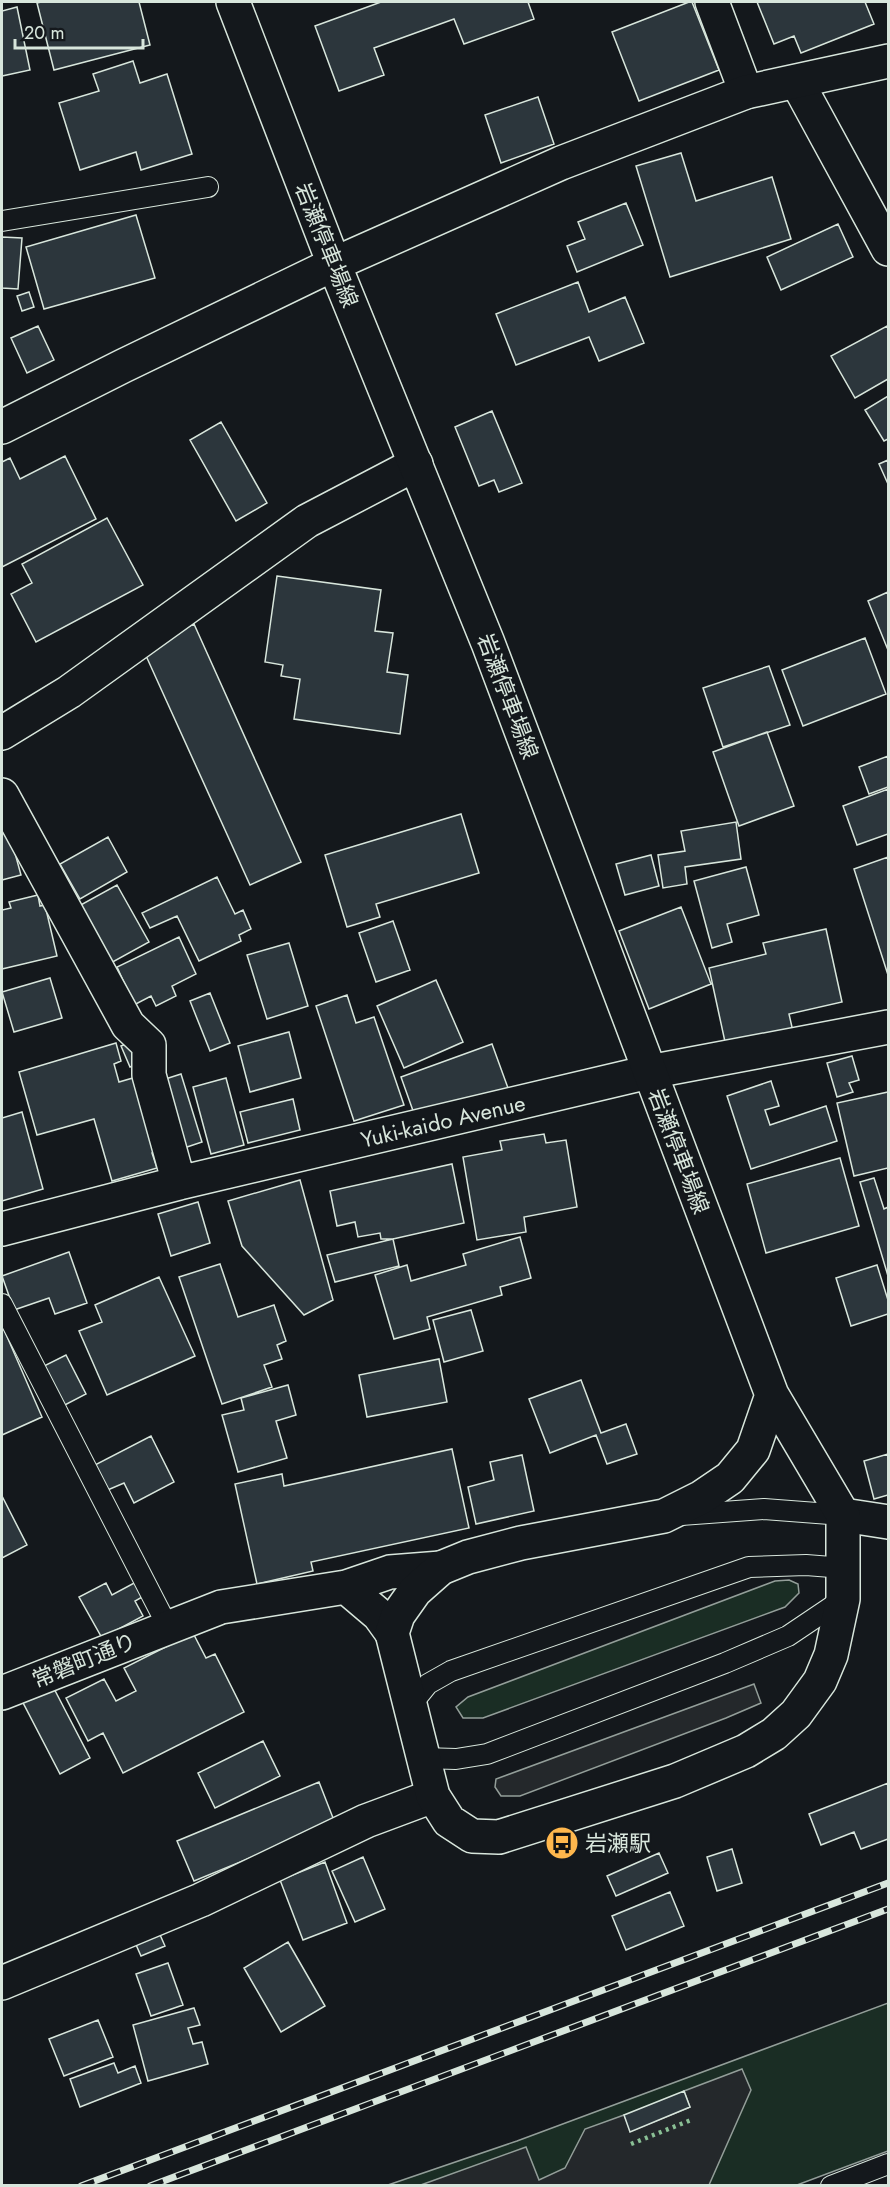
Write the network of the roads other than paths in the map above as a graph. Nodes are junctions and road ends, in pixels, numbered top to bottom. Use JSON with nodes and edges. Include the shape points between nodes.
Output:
{"nodes":[{"id":1,"x":233,"y":2,"type":"edge"},
{"id":2,"x":712,"y":2,"type":"edge"},
{"id":3,"x":888,"y":61,"type":"edge"},
{"id":4,"x":797,"y":82,"type":"junction"},
{"id":5,"x":746,"y":92,"type":"junction"},
{"id":6,"x":208,"y":187,"type":"dead end"},
{"id":7,"x":2,"y":221,"type":"edge"},
{"id":8,"x":888,"y":249,"type":"edge"},
{"id":9,"x":334,"y":264,"type":"junction"},
{"id":10,"x":2,"y":427,"type":"edge"},
{"id":11,"x":416,"y":464,"type":"junction"},
{"id":12,"x":2,"y":733,"type":"edge"},
{"id":13,"x":2,"y":795,"type":"edge"},
{"id":14,"x":888,"y":1027,"type":"edge"},
{"id":15,"x":649,"y":1072,"type":"junction"},
{"id":16,"x":179,"y":1183,"type":"junction"},
{"id":17,"x":2,"y":1229,"type":"edge"},
{"id":18,"x":2,"y":1304,"type":"edge"},
{"id":19,"x":772,"y":1395,"type":"junction"},
{"id":20,"x":843,"y":1515,"type":"junction"},
{"id":21,"x":664,"y":1516,"type":"junction"},
{"id":22,"x":888,"y":1522,"type":"edge"},
{"id":23,"x":441,"y":1568,"type":"junction"},
{"id":24,"x":843,"y":1584,"type":"junction"},
{"id":25,"x":346,"y":1587,"type":"junction"},
{"id":26,"x":168,"y":1627,"type":"junction"},
{"id":27,"x":392,"y":1634,"type":"junction"},
{"id":28,"x":2,"y":1693,"type":"edge"},
{"id":29,"x":411,"y":1705,"type":"junction"},
{"id":30,"x":422,"y":1758,"type":"junction"},
{"id":31,"x":433,"y":1796,"type":"junction"},
{"id":32,"x":2,"y":1983,"type":"edge"},
{"id":33,"x":888,"y":2164,"type":"edge"},
{"id":34,"x":831,"y":2186,"type":"edge"}],
"edges":[{"from":1,"to":9,"type":"street","name":"岩瀬停車場線"},
{"from":2,"to":5,"type":"street"},
{"from":3,"to":4,"type":"street"},
{"from":4,"to":5,"type":"street"},
{"from":4,"to":8,"type":"street"},
{"from":5,"to":9,"type":"street","via":[[561,163]]},
{"from":6,"to":7,"type":"lane"},
{"from":9,"to":10,"type":"street"},
{"from":9,"to":11,"type":"street","name":"岩瀬停車場線"},
{"from":11,"to":12,"type":"street","via":[[307,521],[69,692]]},
{"from":11,"to":15,"type":"street","name":"岩瀬停車場線","via":[[488,643]]},
{"from":13,"to":16,"type":"street","via":[[128,1025],[149,1045],[149,1075]]},
{"from":14,"to":15,"type":"street","name":"Yuki-kaido Avenue"},
{"from":15,"to":16,"type":"street","name":"Yuki-kaido Avenue"},
{"from":15,"to":19,"type":"street","name":"岩瀬停車場線"},
{"from":16,"to":17,"type":"street","name":"Yuki-kaido Avenue"},
{"from":18,"to":26,"type":"lane"},
{"from":19,"to":20,"type":"street","name":"岩瀬停車場線"},
{"from":19,"to":21,"type":"street","via":[[753,1450],[730,1478]]},
{"from":20,"to":21,"type":"lane","via":[[764,1509]]},
{"from":20,"to":22,"type":"street"},
{"from":20,"to":24,"type":"street"},
{"from":21,"to":23,"type":"street","via":[[521,1543]]},
{"from":23,"to":25,"type":"street","name":"常磐町通り","via":[[390,1572]]},
{"from":23,"to":27,"type":"street","via":[[415,1591]]},
{"from":24,"to":29,"type":"lane","via":[[806,1565],[749,1567],[451,1671],[428,1684]]},
{"from":24,"to":30,"type":"lane","via":[[788,1636],[725,1663],[487,1754],[456,1759]]},
{"from":24,"to":31,"type":"street","via":[[831,1655],[820,1681],[796,1714],[746,1751],[675,1781],[499,1837],[472,1836],[450,1821]]},
{"from":25,"to":26,"type":"street","name":"常磐町通り","via":[[221,1607]]},
{"from":25,"to":27,"type":"street","via":[[379,1615]]},
{"from":26,"to":28,"type":"street","name":"常磐町通り"},
{"from":27,"to":29,"type":"street"},
{"from":29,"to":30,"type":"street"},
{"from":30,"to":31,"type":"street"},
{"from":31,"to":32,"type":"street","via":[[366,1821],[201,1900]]},
{"from":33,"to":34,"type":"lane"}]}
